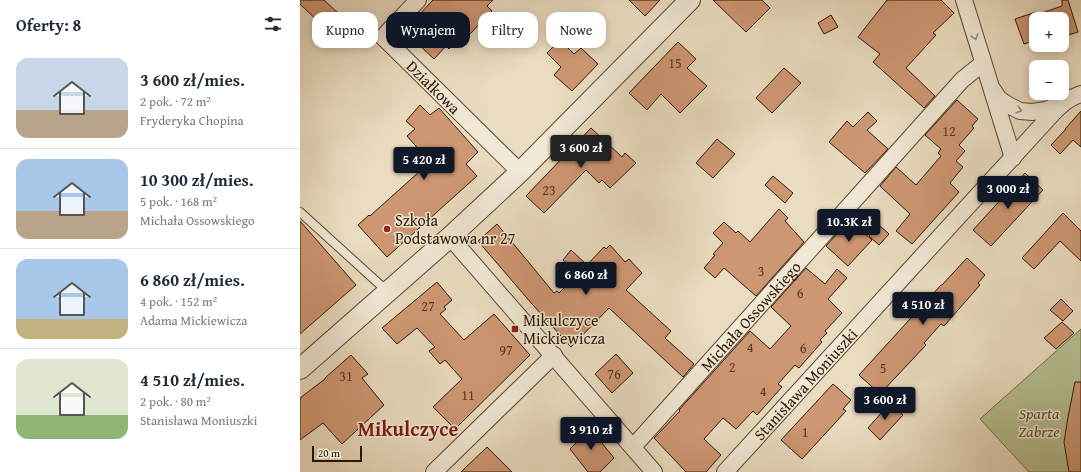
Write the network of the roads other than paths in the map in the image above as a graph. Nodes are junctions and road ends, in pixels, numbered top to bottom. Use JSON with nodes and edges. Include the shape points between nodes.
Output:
{"nodes":[{"id":1,"x":418,"y":0,"type":"edge"},
{"id":2,"x":690,"y":0,"type":"edge"},
{"id":3,"x":964,"y":0,"type":"edge"},
{"id":4,"x":983,"y":63,"type":"junction"},
{"id":5,"x":990,"y":86,"type":"junction"},
{"id":6,"x":1081,"y":94,"type":"edge"},
{"id":7,"x":1063,"y":104,"type":"junction"},
{"id":8,"x":1013,"y":158,"type":"junction"},
{"id":9,"x":520,"y":172,"type":"junction"},
{"id":10,"x":300,"y":212,"type":"edge"},
{"id":11,"x":450,"y":237,"type":"junction"},
{"id":12,"x":388,"y":292,"type":"junction"},
{"id":13,"x":554,"y":355,"type":"junction"},
{"id":14,"x":300,"y":369,"type":"edge"},
{"id":15,"x":633,"y":447,"type":"junction"},
{"id":16,"x":434,"y":472,"type":"edge"},
{"id":17,"x":654,"y":472,"type":"edge"},
{"id":18,"x":725,"y":472,"type":"edge"}],
"edges":[{"from":1,"to":9,"type":"street","name":"Działkowa","via":[[384,36]]},
{"from":2,"to":9,"type":"street"},
{"from":3,"to":4,"type":"street","one_way":true},
{"from":4,"to":5,"type":"street"},
{"from":4,"to":15,"type":"street","name":"Michała Ossowskiego","via":[[962,80]]},
{"from":5,"to":7,"type":"street","one_way":true,"via":[[999,99],[1020,111],[1046,110]]},
{"from":5,"to":8,"type":"street"},
{"from":6,"to":7,"type":"street"},
{"from":7,"to":8,"type":"street","name":"Stanisława Moniuszki"},
{"from":8,"to":18,"type":"street","name":"Stanisława Moniuszki"},
{"from":9,"to":11,"type":"street"},
{"from":10,"to":12,"type":"lane"},
{"from":11,"to":12,"type":"street"},
{"from":11,"to":13,"type":"street"},
{"from":12,"to":14,"type":"street"},
{"from":13,"to":15,"type":"street"},
{"from":13,"to":16,"type":"street"},
{"from":15,"to":17,"type":"street"}]}
